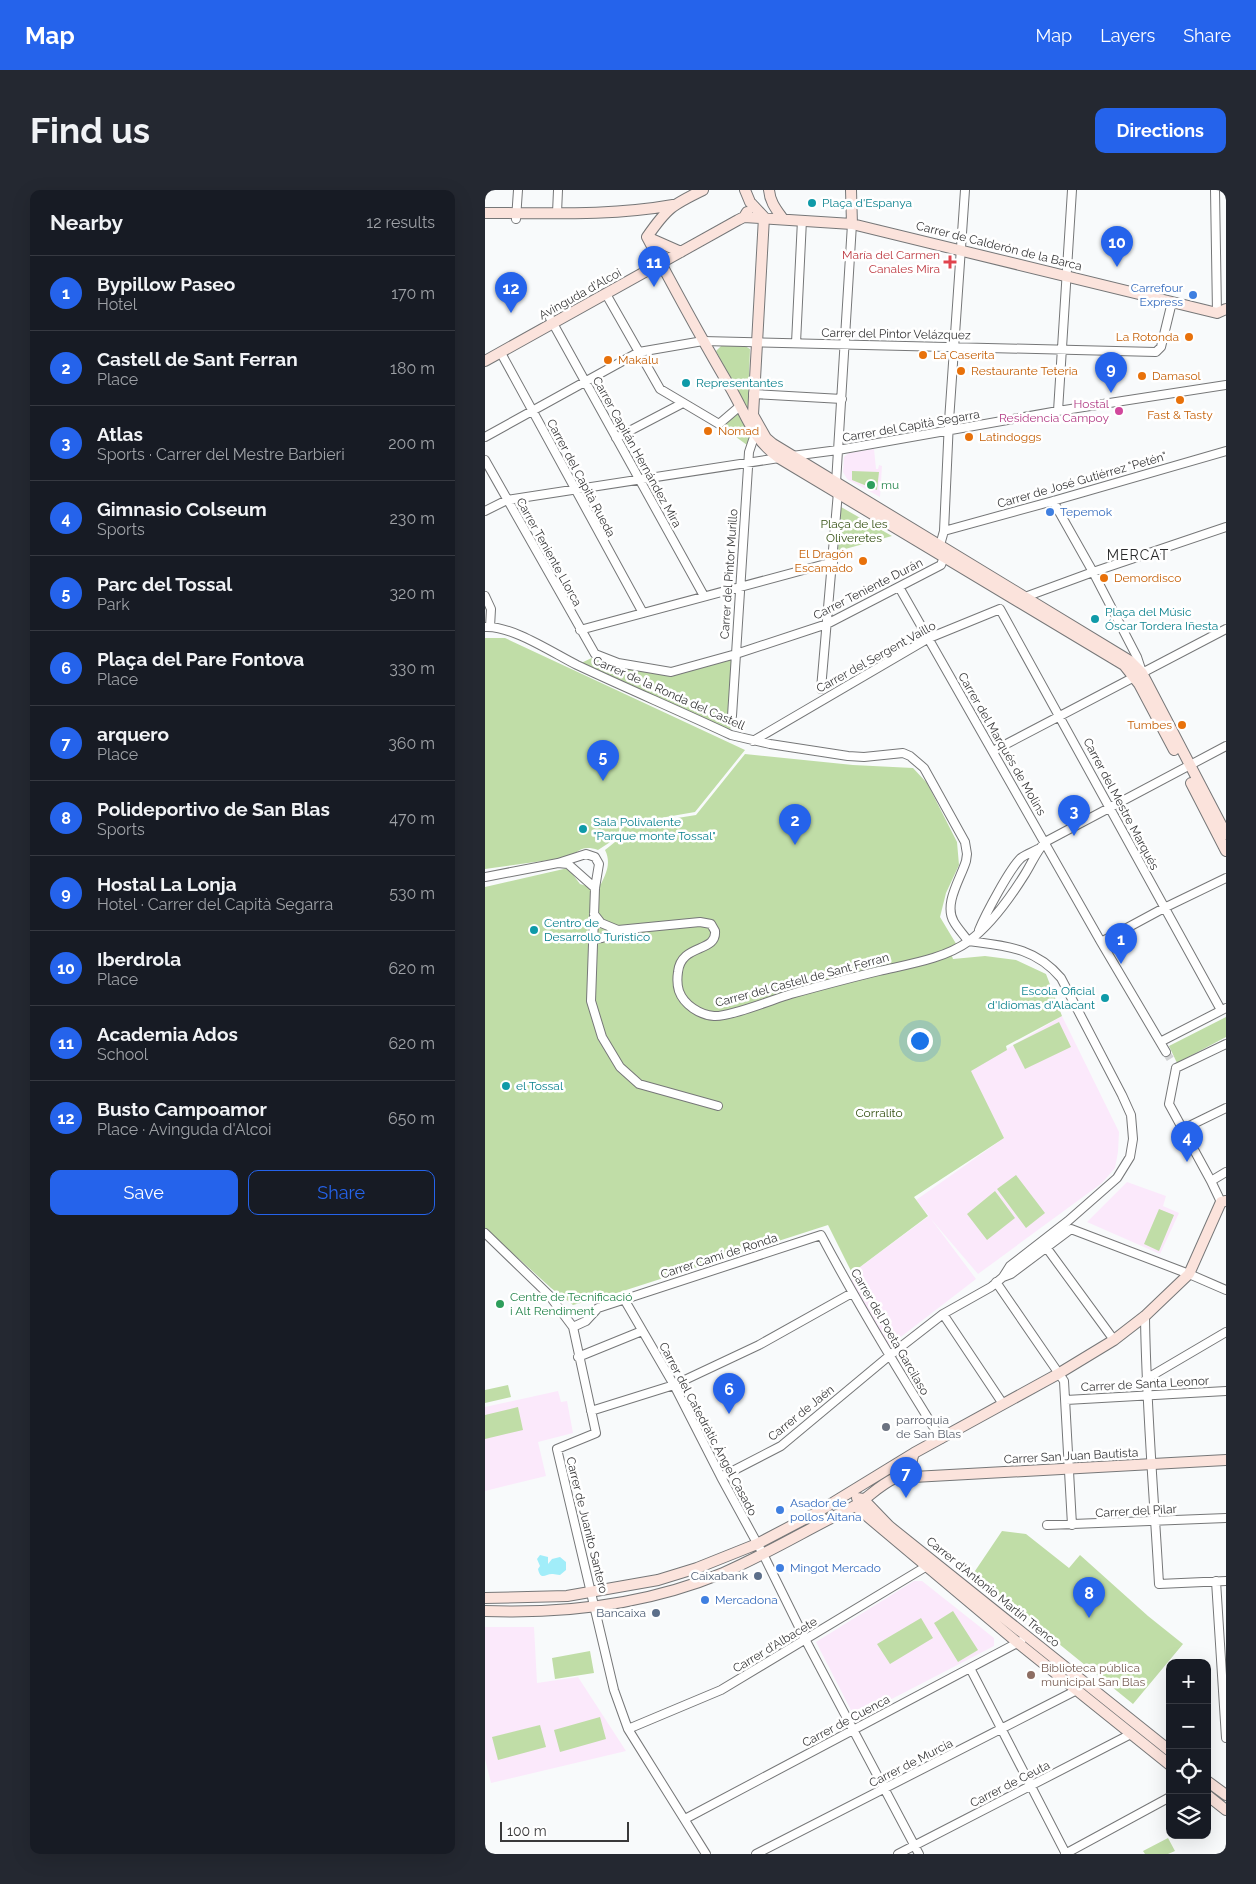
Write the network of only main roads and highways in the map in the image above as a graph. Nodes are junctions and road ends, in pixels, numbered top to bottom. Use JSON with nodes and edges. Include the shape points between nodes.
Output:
{"nodes":[{"id":1,"x":703,"y":190,"type":"edge"},
{"id":2,"x":745,"y":190,"type":"edge"},
{"id":3,"x":769,"y":190,"type":"edge"},
{"id":4,"x":851,"y":190,"type":"edge"},
{"id":5,"x":749,"y":202,"type":"junction"},
{"id":6,"x":673,"y":205,"type":"junction"},
{"id":7,"x":485,"y":213,"type":"edge"},
{"id":8,"x":744,"y":217,"type":"junction"},
{"id":9,"x":764,"y":217,"type":"junction"},
{"id":10,"x":783,"y":218,"type":"junction"},
{"id":11,"x":852,"y":224,"type":"junction"},
{"id":12,"x":655,"y":226,"type":"junction"},
{"id":13,"x":647,"y":237,"type":"junction"},
{"id":14,"x":658,"y":242,"type":"junction"},
{"id":15,"x":681,"y":252,"type":"junction"},
{"id":16,"x":661,"y":263,"type":"junction"},
{"id":17,"x":1221,"y":311,"type":"edge"},
{"id":18,"x":485,"y":361,"type":"edge"},
{"id":19,"x":837,"y":487,"type":"junction"},
{"id":20,"x":1139,"y":676,"type":"junction"},
{"id":21,"x":1187,"y":767,"type":"junction"},
{"id":22,"x":1226,"y":834,"type":"edge"},
{"id":23,"x":1226,"y":851,"type":"edge"},
{"id":24,"x":1223,"y":1202,"type":"edge"},
{"id":25,"x":914,"y":1453,"type":"junction"},
{"id":26,"x":1226,"y":1460,"type":"edge"},
{"id":27,"x":878,"y":1475,"type":"junction"},
{"id":28,"x":917,"y":1477,"type":"junction"},
{"id":29,"x":846,"y":1496,"type":"junction"},
{"id":30,"x":858,"y":1501,"type":"junction"},
{"id":31,"x":485,"y":1598,"type":"edge"},
{"id":32,"x":485,"y":1611,"type":"edge"},
{"id":33,"x":1168,"y":1749,"type":"edge"},
{"id":34,"x":1166,"y":1762,"type":"edge"},
{"id":35,"x":1211,"y":1784,"type":"edge"},
{"id":36,"x":1226,"y":1795,"type":"edge"},
{"id":37,"x":1211,"y":1798,"type":"edge"},
{"id":38,"x":1226,"y":1810,"type":"edge"}],
"edges":[{"from":1,"to":6,"type":"main road"},
{"from":2,"to":5,"type":"main road"},
{"from":3,"to":10,"type":"main road","via":[[774,208]]},
{"from":4,"to":11,"type":"main road"},
{"from":5,"to":8,"type":"main road"},
{"from":5,"to":9,"type":"main road"},
{"from":6,"to":7,"type":"main road","via":[[629,211],[517,216]]},
{"from":6,"to":12,"type":"main road"},
{"from":8,"to":9,"type":"main road"},
{"from":8,"to":15,"type":"main road"},
{"from":9,"to":10,"type":"main road"},
{"from":9,"to":19,"type":"main road","via":[[753,415],[766,438]]},
{"from":10,"to":11,"type":"main road"},
{"from":11,"to":17,"type":"main road","name":"Carrer de Calderón de la Barca"},
{"from":12,"to":13,"type":"main road"},
{"from":12,"to":14,"type":"main road"},
{"from":13,"to":14,"type":"main road"},
{"from":13,"to":16,"type":"main road"},
{"from":14,"to":15,"type":"main road"},
{"from":15,"to":16,"type":"main road"},
{"from":16,"to":18,"type":"main road","name":"Avinguda d'Alcoi","via":[[551,321]]},
{"from":16,"to":19,"type":"main road","via":[[762,444],[779,458]]},
{"from":19,"to":20,"type":"main road","via":[[944,557]]},
{"from":19,"to":20,"type":"main road","via":[[940,545],[1130,661]]},
{"from":20,"to":21,"type":"main road"},
{"from":21,"to":22,"type":"main road"},
{"from":21,"to":23,"type":"main road"},
{"from":24,"to":25,"type":"main road","via":[[1189,1274],[1145,1316],[1114,1340],[1059,1374]]},
{"from":25,"to":27,"type":"main road"},
{"from":25,"to":28,"type":"main road","via":[[911,1465]]},
{"from":26,"to":28,"type":"main road","name":"Carrer San Juan Bautista"},
{"from":27,"to":29,"type":"main road"},
{"from":27,"to":30,"type":"main road"},
{"from":28,"to":30,"type":"main road","name":"Carrer San Juan Bautista","via":[[895,1478]]},
{"from":29,"to":30,"type":"main road","name":"Carrer d'Antonio Martín Trenco"},
{"from":29,"to":31,"type":"main road","via":[[757,1544],[658,1580],[567,1596]]},
{"from":30,"to":32,"type":"main road","via":[[763,1554],[722,1573],[664,1593],[595,1608]]},
{"from":30,"to":33,"type":"main road","name":"Carrer d'Antonio Martín Trenco"},
{"from":30,"to":34,"type":"main road","name":"Carrer d'Antonio Martín Trenco","via":[[927,1566]]},
{"from":35,"to":36,"type":"main road"},
{"from":37,"to":38,"type":"main road"}]}
